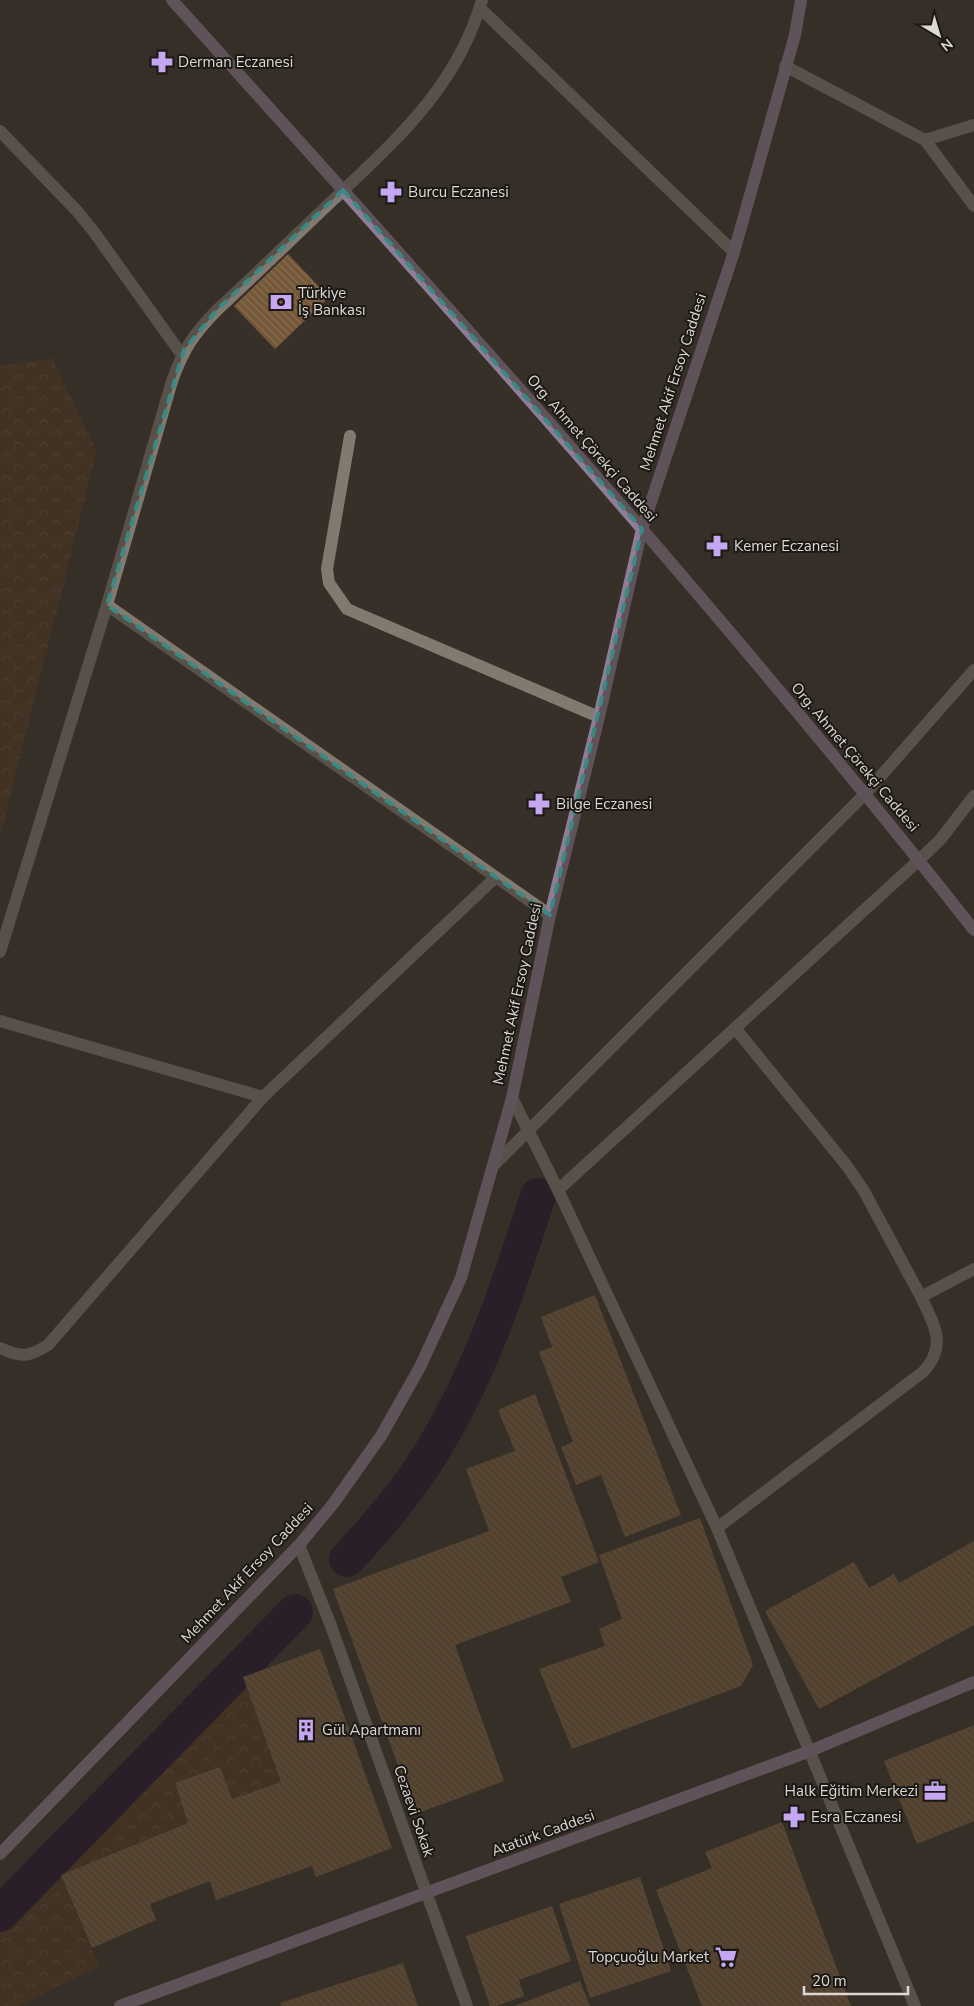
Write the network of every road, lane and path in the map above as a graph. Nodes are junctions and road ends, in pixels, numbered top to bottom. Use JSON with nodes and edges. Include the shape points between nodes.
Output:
{"nodes":[{"id":1,"x":172,"y":0,"type":"edge"},
{"id":2,"x":801,"y":0,"type":"edge"},
{"id":3,"x":481,"y":4,"type":"edge"},
{"id":4,"x":785,"y":66,"type":"junction"},
{"id":5,"x":974,"y":124,"type":"edge"},
{"id":6,"x":0,"y":131,"type":"edge"},
{"id":7,"x":925,"y":140,"type":"junction"},
{"id":8,"x":343,"y":190,"type":"junction"},
{"id":9,"x":974,"y":206,"type":"edge"},
{"id":10,"x":734,"y":252,"type":"junction"},
{"id":11,"x":182,"y":354,"type":"junction"},
{"id":12,"x":350,"y":436,"type":"dead end"},
{"id":13,"x":642,"y":529,"type":"junction"},
{"id":14,"x":107,"y":605,"type":"junction"},
{"id":15,"x":974,"y":670,"type":"edge"},
{"id":16,"x":599,"y":717,"type":"junction"},
{"id":17,"x":865,"y":794,"type":"junction"},
{"id":18,"x":974,"y":796,"type":"edge"},
{"id":19,"x":919,"y":860,"type":"junction"},
{"id":20,"x":496,"y":877,"type":"junction"},
{"id":21,"x":550,"y":915,"type":"junction"},
{"id":22,"x":974,"y":930,"type":"edge"},
{"id":23,"x":0,"y":952,"type":"edge"},
{"id":24,"x":0,"y":1021,"type":"edge"},
{"id":25,"x":735,"y":1028,"type":"junction"},
{"id":26,"x":263,"y":1097,"type":"junction"},
{"id":27,"x":512,"y":1098,"type":"junction"},
{"id":28,"x":528,"y":1130,"type":"junction"},
{"id":29,"x":493,"y":1166,"type":"junction"},
{"id":30,"x":558,"y":1190,"type":"junction"},
{"id":31,"x":974,"y":1269,"type":"edge"},
{"id":32,"x":922,"y":1297,"type":"junction"},
{"id":33,"x":0,"y":1348,"type":"edge"},
{"id":34,"x":717,"y":1528,"type":"junction"},
{"id":35,"x":299,"y":1545,"type":"junction"},
{"id":36,"x":974,"y":1682,"type":"edge"},
{"id":37,"x":810,"y":1751,"type":"junction"},
{"id":38,"x":0,"y":1854,"type":"edge"},
{"id":39,"x":426,"y":1894,"type":"junction"},
{"id":40,"x":120,"y":2006,"type":"edge"},
{"id":41,"x":467,"y":2006,"type":"edge"},
{"id":42,"x":915,"y":2006,"type":"edge"}],
"edges":[{"from":1,"to":8,"type":"street","name":"Org. Ahmet Çörekçi Caddesi"},
{"from":2,"to":4,"type":"street","name":"Mehmet Akif Ersoy Caddesi"},
{"from":3,"to":8,"type":"street","via":[[459,58],[428,104]]},
{"from":3,"to":10,"type":"street"},
{"from":4,"to":7,"type":"street"},
{"from":4,"to":10,"type":"street","name":"Mehmet Akif Ersoy Caddesi"},
{"from":5,"to":7,"type":"street"},
{"from":6,"to":11,"type":"street","via":[[94,232]]},
{"from":7,"to":9,"type":"street"},
{"from":8,"to":11,"type":"street","via":[[217,310],[195,333]]},
{"from":8,"to":13,"type":"street","name":"Org. Ahmet Çörekçi Caddesi"},
{"from":10,"to":13,"type":"street","name":"Mehmet Akif Ersoy Caddesi"},
{"from":11,"to":14,"type":"street"},
{"from":12,"to":16,"type":"street","via":[[327,569],[329,583],[347,609]]},
{"from":13,"to":16,"type":"street","name":"Mehmet Akif Ersoy Caddesi"},
{"from":13,"to":17,"type":"street","name":"Org. Ahmet Çörekçi Caddesi"},
{"from":14,"to":20,"type":"street"},
{"from":14,"to":23,"type":"street"},
{"from":15,"to":17,"type":"street"},
{"from":16,"to":21,"type":"street","name":"Mehmet Akif Ersoy Caddesi"},
{"from":17,"to":19,"type":"street","name":"Org. Ahmet Çörekçi Caddesi"},
{"from":17,"to":28,"type":"street"},
{"from":18,"to":19,"type":"street"},
{"from":19,"to":22,"type":"street","name":"Org. Ahmet Çörekçi Caddesi"},
{"from":19,"to":25,"type":"street"},
{"from":20,"to":21,"type":"street"},
{"from":20,"to":26,"type":"street"},
{"from":21,"to":27,"type":"street","name":"Mehmet Akif Ersoy Caddesi"},
{"from":24,"to":26,"type":"street"},
{"from":25,"to":30,"type":"street"},
{"from":25,"to":32,"type":"street","via":[[847,1166]]},
{"from":26,"to":33,"type":"street","via":[[48,1345],[22,1356]]},
{"from":27,"to":28,"type":"street"},
{"from":27,"to":29,"type":"street","name":"Mehmet Akif Ersoy Caddesi"},
{"from":28,"to":29,"type":"street"},
{"from":28,"to":30,"type":"street"},
{"from":29,"to":35,"type":"street","name":"Mehmet Akif Ersoy Caddesi","via":[[461,1278],[420,1367],[381,1436],[334,1504]]},
{"from":30,"to":34,"type":"street"},
{"from":31,"to":32,"type":"street"},
{"from":32,"to":34,"type":"street","via":[[937,1337],[938,1347],[931,1364]]},
{"from":34,"to":37,"type":"street"},
{"from":35,"to":38,"type":"street","name":"Mehmet Akif Ersoy Caddesi"},
{"from":35,"to":39,"type":"street","name":"Cezaevi Sokak","via":[[332,1626]]},
{"from":36,"to":37,"type":"street","name":"Atatürk Caddesi"},
{"from":37,"to":39,"type":"street","name":"Atatürk Caddesi"},
{"from":37,"to":42,"type":"street"},
{"from":39,"to":40,"type":"street","name":"Atatürk Caddesi"},
{"from":39,"to":41,"type":"street","name":"Cezaevi Sokak"}]}
